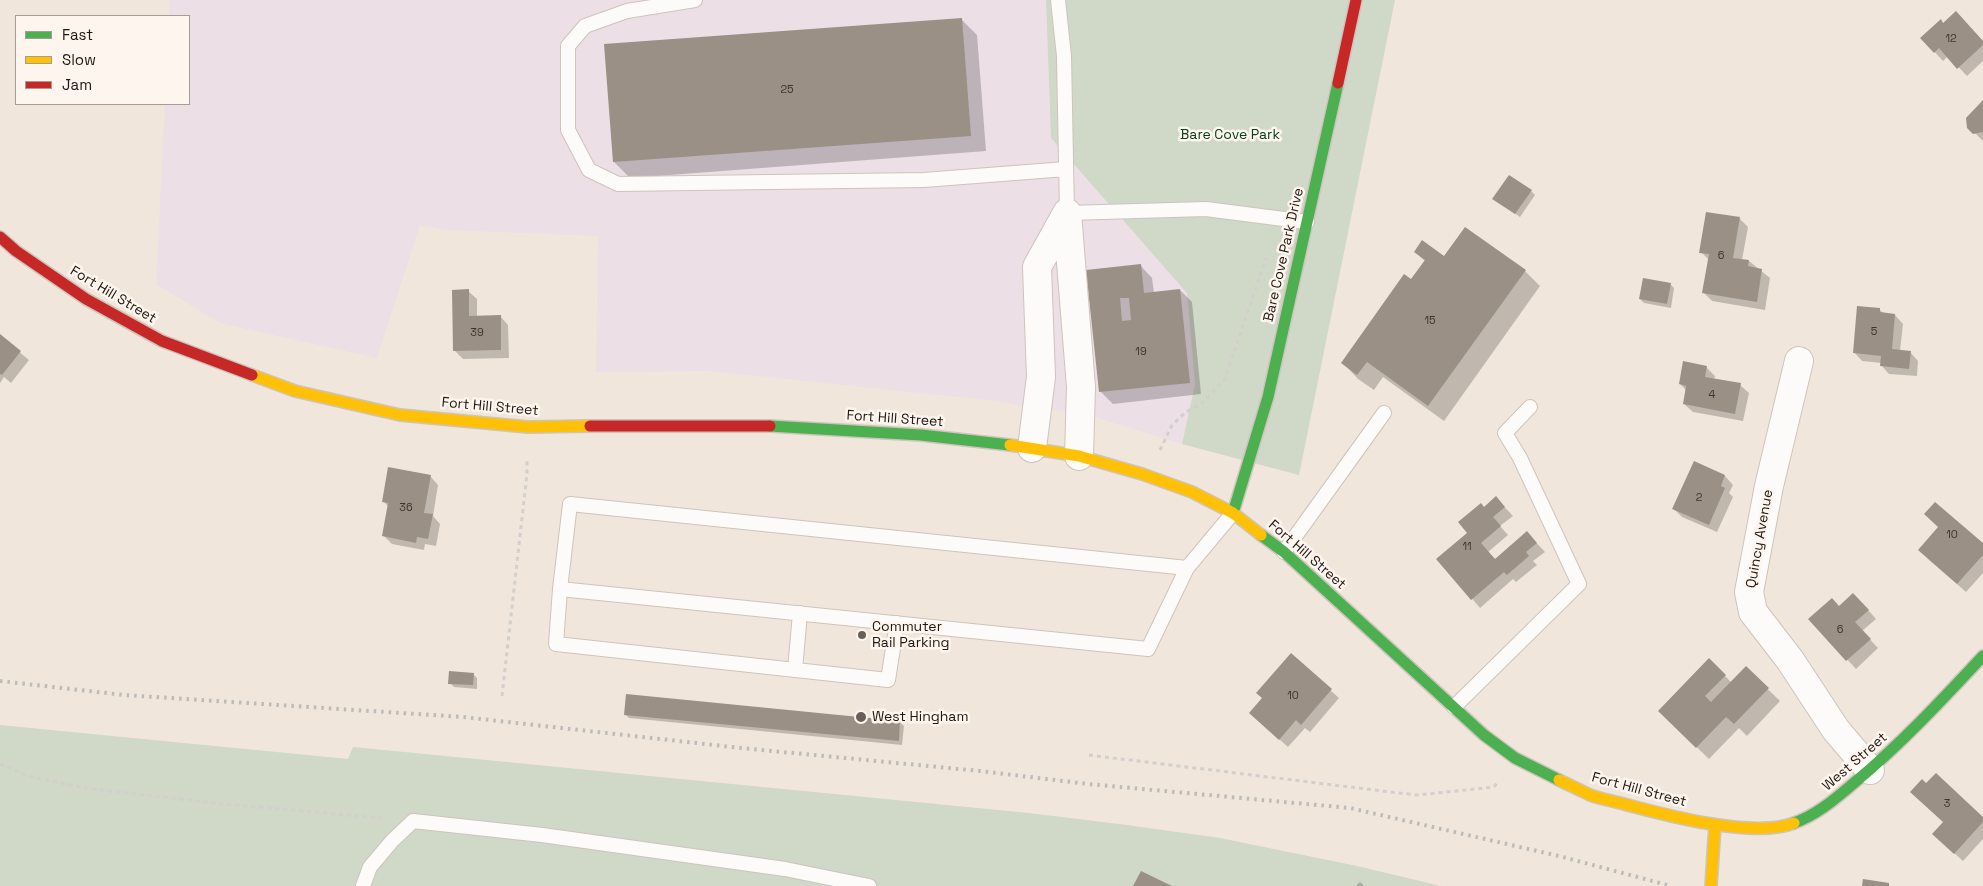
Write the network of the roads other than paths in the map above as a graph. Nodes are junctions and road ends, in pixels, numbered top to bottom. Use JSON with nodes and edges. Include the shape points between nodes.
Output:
{"nodes":[{"id":1,"x":695,"y":0,"type":"edge"},
{"id":2,"x":1058,"y":0,"type":"edge"},
{"id":3,"x":1356,"y":0,"type":"edge"},
{"id":4,"x":1066,"y":169,"type":"junction"},
{"id":5,"x":1066,"y":213,"type":"junction"},
{"id":6,"x":1307,"y":222,"type":"junction"},
{"id":7,"x":0,"y":237,"type":"edge"},
{"id":8,"x":1799,"y":361,"type":"dead end"},
{"id":9,"x":1530,"y":407,"type":"dead end"},
{"id":10,"x":1384,"y":413,"type":"dead end"},
{"id":11,"x":1032,"y":448,"type":"junction"},
{"id":12,"x":1079,"y":456,"type":"junction"},
{"id":13,"x":1233,"y":513,"type":"junction"},
{"id":14,"x":1284,"y":552,"type":"junction"},
{"id":15,"x":1187,"y":568,"type":"junction"},
{"id":16,"x":560,"y":589,"type":"junction"},
{"id":17,"x":800,"y":613,"type":"junction"},
{"id":18,"x":897,"y":623,"type":"junction"},
{"id":19,"x":1983,"y":656,"type":"edge"},
{"id":20,"x":795,"y":670,"type":"junction"},
{"id":21,"x":1454,"y":707,"type":"junction"},
{"id":22,"x":1870,"y":770,"type":"junction"},
{"id":23,"x":1715,"y":825,"type":"junction"},
{"id":24,"x":363,"y":886,"type":"edge"},
{"id":25,"x":869,"y":886,"type":"edge"},
{"id":26,"x":1711,"y":886,"type":"edge"}],
"edges":[{"from":1,"to":4,"type":"lane","via":[[627,11],[585,26],[568,46],[568,130],[589,170],[618,184],[924,180]]},
{"from":2,"to":4,"type":"lane","via":[[1064,56]]},
{"from":3,"to":6,"type":"main road","name":"Bare Cove Park Drive"},
{"from":4,"to":5,"type":"lane"},
{"from":5,"to":6,"type":"lane","via":[[1206,209]]},
{"from":5,"to":11,"type":"street","via":[[1037,267],[1041,376]]},
{"from":5,"to":12,"type":"street","via":[[1082,387]]},
{"from":6,"to":13,"type":"main road","name":"Bare Cove Park Drive","via":[[1268,397]]},
{"from":7,"to":11,"type":"main road","name":"Fort Hill Street","via":[[86,299],[162,342],[296,391],[400,415],[528,427],[759,425],[921,435]]},
{"from":8,"to":22,"type":"street","name":"Quincy Avenue","via":[[1769,486],[1749,592],[1753,612],[1790,660],[1836,730]]},
{"from":9,"to":21,"type":"lane","via":[[1505,433],[1579,584]]},
{"from":10,"to":14,"type":"lane"},
{"from":11,"to":12,"type":"main road","name":"Fort Hill Street"},
{"from":12,"to":13,"type":"main road","name":"Fort Hill Street","via":[[1192,492]]},
{"from":13,"to":14,"type":"main road","name":"Fort Hill Street"},
{"from":13,"to":15,"type":"lane"},
{"from":14,"to":21,"type":"main road","name":"Fort Hill Street"},
{"from":15,"to":16,"type":"lane","via":[[570,504]]},
{"from":15,"to":18,"type":"lane","via":[[1148,649]]},
{"from":16,"to":17,"type":"lane"},
{"from":16,"to":20,"type":"lane","via":[[556,644]]},
{"from":17,"to":18,"type":"lane"},
{"from":17,"to":20,"type":"lane"},
{"from":18,"to":20,"type":"lane","via":[[888,680]]},
{"from":19,"to":22,"type":"main road","name":"West Street","via":[[1912,732]]},
{"from":21,"to":23,"type":"main road","name":"Fort Hill Street","via":[[1515,758],[1591,795]]},
{"from":22,"to":23,"type":"main road","name":"West Street","via":[[1805,820],[1787,826],[1759,828]]},
{"from":23,"to":26,"type":"main road"},
{"from":24,"to":25,"type":"lane","via":[[370,867],[413,821],[542,835],[785,869]]}]}
